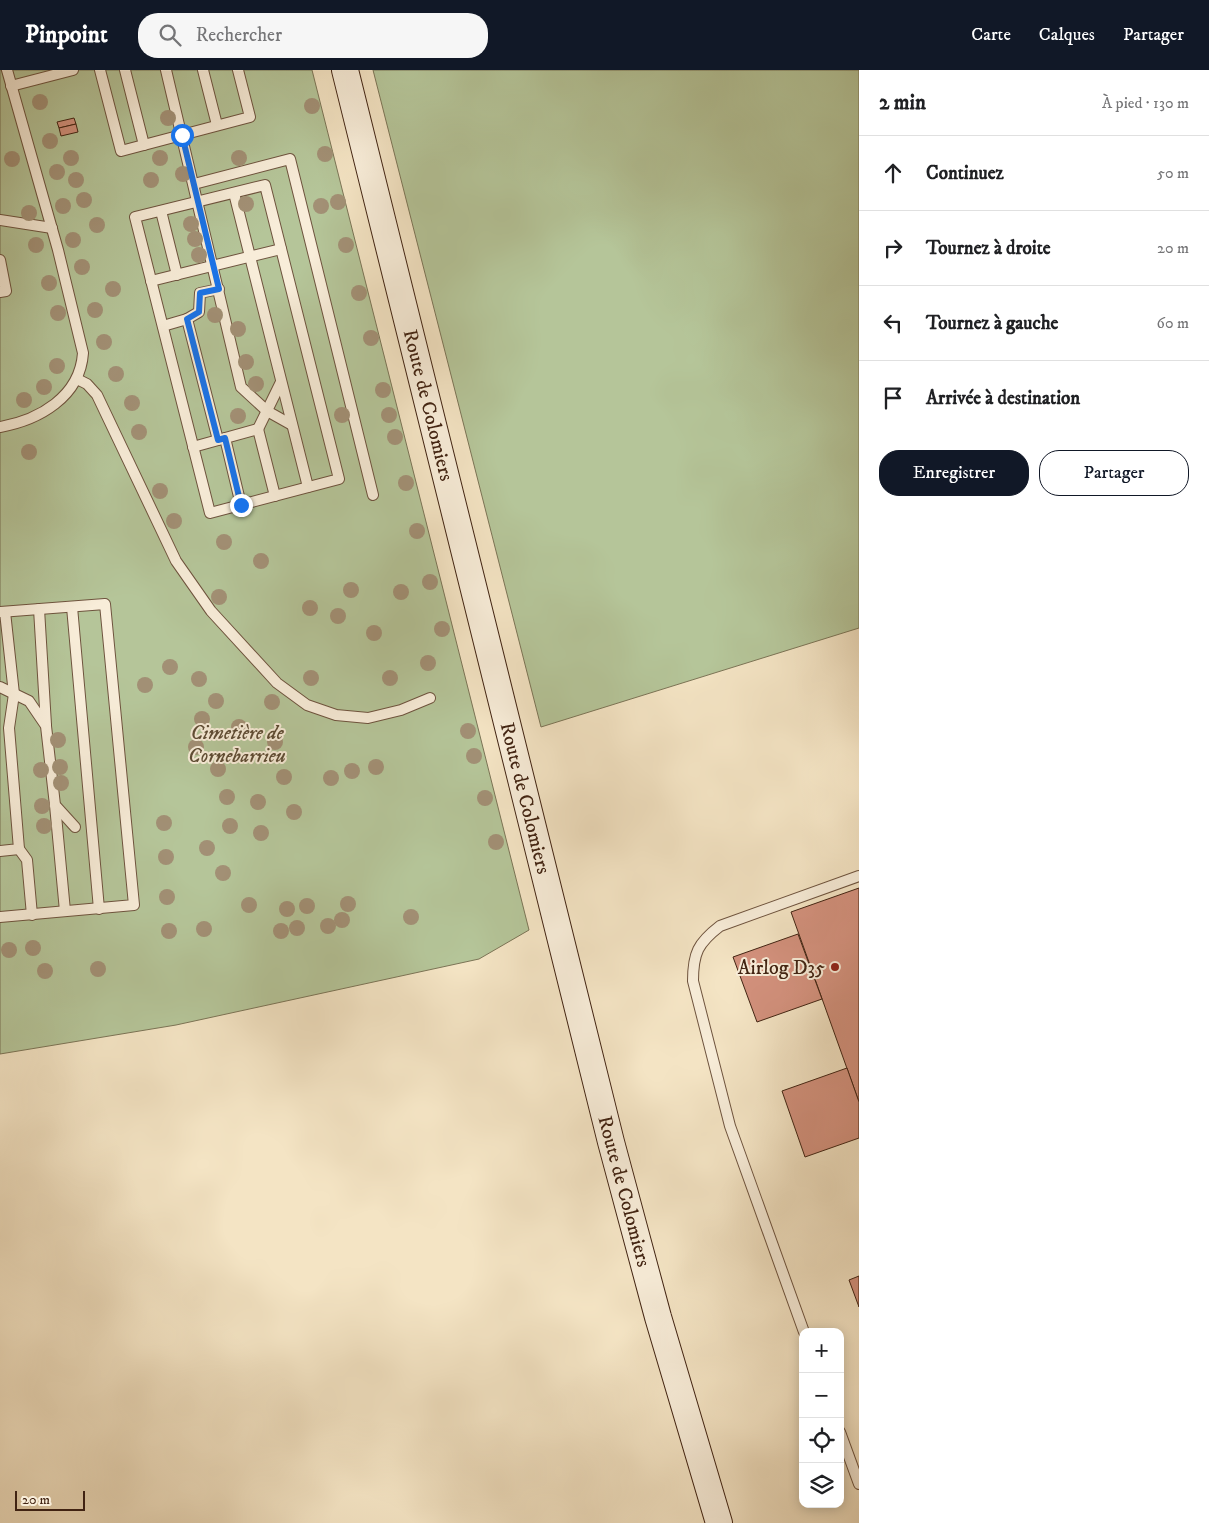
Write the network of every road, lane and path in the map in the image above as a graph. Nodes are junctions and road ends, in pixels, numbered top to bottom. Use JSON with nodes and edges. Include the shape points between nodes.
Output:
{"nodes":[{"id":1,"x":7,"y":70,"type":"edge"},
{"id":2,"x":73,"y":70,"type":"edge"},
{"id":3,"x":100,"y":70,"type":"edge"},
{"id":4,"x":125,"y":70,"type":"edge"},
{"id":5,"x":166,"y":70,"type":"edge"},
{"id":6,"x":203,"y":70,"type":"edge"},
{"id":7,"x":238,"y":70,"type":"edge"},
{"id":8,"x":345,"y":70,"type":"edge"},
{"id":9,"x":11,"y":86,"type":"junction"},
{"id":10,"x":217,"y":125,"type":"junction"},
{"id":11,"x":182,"y":135,"type":"junction"},
{"id":12,"x":144,"y":145,"type":"junction"},
{"id":13,"x":194,"y":184,"type":"junction"},
{"id":14,"x":234,"y":193,"type":"junction"},
{"id":15,"x":198,"y":202,"type":"junction"},
{"id":16,"x":160,"y":211,"type":"junction"},
{"id":17,"x":0,"y":220,"type":"edge"},
{"id":18,"x":52,"y":228,"type":"junction"},
{"id":19,"x":281,"y":249,"type":"junction"},
{"id":20,"x":250,"y":256,"type":"junction"},
{"id":21,"x":0,"y":262,"type":"edge"},
{"id":22,"x":213,"y":266,"type":"junction"},
{"id":23,"x":177,"y":275,"type":"junction"},
{"id":24,"x":151,"y":281,"type":"junction"},
{"id":25,"x":219,"y":289,"type":"junction"},
{"id":26,"x":0,"y":292,"type":"edge"},
{"id":27,"x":187,"y":319,"type":"junction"},
{"id":28,"x":163,"y":326,"type":"junction"},
{"id":29,"x":77,"y":379,"type":"junction"},
{"id":30,"x":281,"y":382,"type":"junction"},
{"id":31,"x":267,"y":411,"type":"junction"},
{"id":32,"x":292,"y":425,"type":"junction"},
{"id":33,"x":0,"y":427,"type":"edge"},
{"id":34,"x":258,"y":429,"type":"junction"},
{"id":35,"x":222,"y":439,"type":"junction"},
{"id":36,"x":193,"y":447,"type":"junction"},
{"id":37,"x":308,"y":487,"type":"junction"},
{"id":38,"x":373,"y":495,"type":"dead end"},
{"id":39,"x":275,"y":496,"type":"junction"},
{"id":40,"x":241,"y":505,"type":"junction"},
{"id":41,"x":72,"y":607,"type":"junction"},
{"id":42,"x":39,"y":610,"type":"junction"},
{"id":43,"x":3,"y":612,"type":"edge"},
{"id":44,"x":0,"y":687,"type":"edge"},
{"id":45,"x":14,"y":694,"type":"junction"},
{"id":46,"x":430,"y":698,"type":"dead end"},
{"id":47,"x":46,"y":726,"type":"junction"},
{"id":48,"x":55,"y":805,"type":"junction"},
{"id":49,"x":75,"y":827,"type":"dead end"},
{"id":50,"x":19,"y":849,"type":"junction"},
{"id":51,"x":0,"y":851,"type":"edge"},
{"id":52,"x":859,"y":876,"type":"edge"},
{"id":53,"x":99,"y":909,"type":"junction"},
{"id":54,"x":65,"y":911,"type":"junction"},
{"id":55,"x":32,"y":914,"type":"junction"},
{"id":56,"x":0,"y":917,"type":"edge"},
{"id":57,"x":803,"y":1328,"type":"edge"},
{"id":58,"x":844,"y":1443,"type":"edge"},
{"id":59,"x":859,"y":1484,"type":"edge"},
{"id":60,"x":719,"y":1523,"type":"edge"}],
"edges":[{"from":1,"to":9,"type":"lane"},
{"from":2,"to":9,"type":"lane"},
{"from":3,"to":12,"type":"lane","via":[[120,151]]},
{"from":4,"to":12,"type":"lane"},
{"from":5,"to":11,"type":"lane"},
{"from":6,"to":10,"type":"lane"},
{"from":7,"to":10,"type":"lane","via":[[250,117]]},
{"from":8,"to":60,"type":"main road","name":"Route de Colomiers","via":[[611,1142]]},
{"from":9,"to":18,"type":"lane"},
{"from":10,"to":11,"type":"lane"},
{"from":11,"to":12,"type":"lane"},
{"from":11,"to":13,"type":"lane"},
{"from":13,"to":15,"type":"lane"},
{"from":13,"to":38,"type":"lane","via":[[290,159]]},
{"from":14,"to":15,"type":"lane"},
{"from":14,"to":19,"type":"lane","via":[[265,185]]},
{"from":14,"to":20,"type":"lane"},
{"from":15,"to":16,"type":"lane"},
{"from":15,"to":22,"type":"lane"},
{"from":16,"to":23,"type":"lane"},
{"from":16,"to":24,"type":"lane","via":[[135,217]]},
{"from":17,"to":18,"type":"lane"},
{"from":18,"to":29,"type":"lane","via":[[83,353]]},
{"from":19,"to":20,"type":"lane"},
{"from":19,"to":37,"type":"lane","via":[[339,479]]},
{"from":20,"to":22,"type":"lane"},
{"from":20,"to":30,"type":"lane"},
{"from":21,"to":26,"type":"lane","via":[[6,291]]},
{"from":22,"to":23,"type":"lane"},
{"from":22,"to":25,"type":"lane"},
{"from":23,"to":24,"type":"lane"},
{"from":24,"to":28,"type":"lane"},
{"from":25,"to":27,"type":"lane","via":[[200,293],[199,312]]},
{"from":25,"to":31,"type":"lane","via":[[242,387]]},
{"from":27,"to":28,"type":"lane"},
{"from":27,"to":35,"type":"lane"},
{"from":28,"to":36,"type":"lane"},
{"from":29,"to":33,"type":"lane","via":[[70,391],[40,415]]},
{"from":29,"to":46,"type":"lane","via":[[97,395],[176,561],[211,611],[277,683],[307,705],[336,715],[368,718],[401,710]]},
{"from":30,"to":31,"type":"lane"},
{"from":30,"to":32,"type":"lane"},
{"from":31,"to":32,"type":"lane"},
{"from":31,"to":34,"type":"lane"},
{"from":32,"to":37,"type":"lane"},
{"from":34,"to":35,"type":"lane"},
{"from":34,"to":39,"type":"lane"},
{"from":35,"to":36,"type":"lane"},
{"from":35,"to":40,"type":"lane"},
{"from":36,"to":40,"type":"lane","via":[[210,513]]},
{"from":37,"to":39,"type":"lane"},
{"from":39,"to":40,"type":"lane"},
{"from":41,"to":42,"type":"lane"},
{"from":41,"to":53,"type":"lane"},
{"from":41,"to":53,"type":"lane","via":[[106,604],[134,906]]},
{"from":42,"to":43,"type":"lane"},
{"from":42,"to":47,"type":"lane"},
{"from":43,"to":45,"type":"lane"},
{"from":44,"to":45,"type":"lane"},
{"from":45,"to":47,"type":"lane","via":[[29,701]]},
{"from":45,"to":50,"type":"lane","via":[[8,728]]},
{"from":47,"to":48,"type":"lane"},
{"from":48,"to":49,"type":"lane"},
{"from":48,"to":54,"type":"lane"},
{"from":50,"to":51,"type":"lane"},
{"from":50,"to":55,"type":"lane","via":[[27,860]]},
{"from":52,"to":57,"type":"lane","via":[[720,926],[702,940],[693,962],[693,981],[730,1126]]},
{"from":53,"to":54,"type":"lane"},
{"from":54,"to":55,"type":"lane"},
{"from":55,"to":56,"type":"lane"},
{"from":58,"to":59,"type":"lane"}]}
